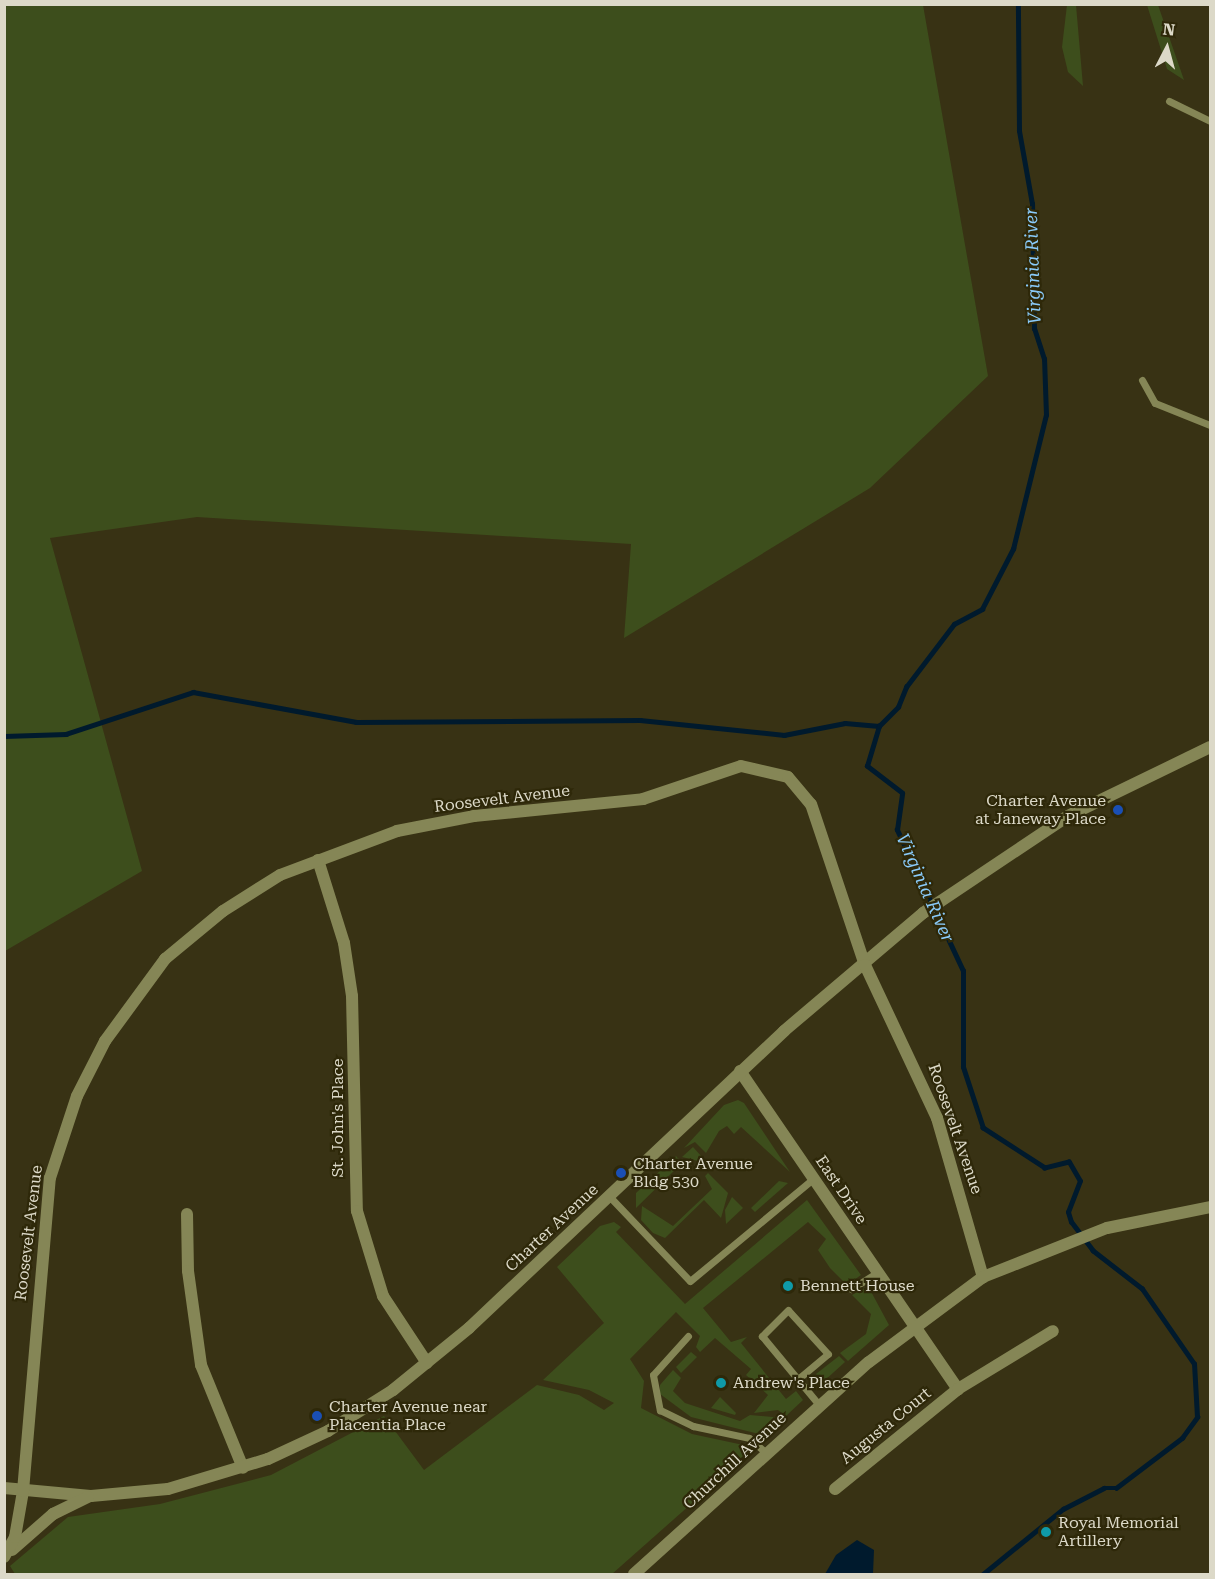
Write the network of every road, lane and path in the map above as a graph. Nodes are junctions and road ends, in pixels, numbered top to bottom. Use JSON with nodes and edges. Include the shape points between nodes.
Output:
{"nodes":[{"id":1,"x":1169,"y":101,"type":"dead end"},
{"id":2,"x":1210,"y":121,"type":"edge"},
{"id":3,"x":1142,"y":380,"type":"dead end"},
{"id":4,"x":1210,"y":425,"type":"edge"},
{"id":5,"x":1210,"y":747,"type":"edge"},
{"id":6,"x":318,"y":860,"type":"junction"},
{"id":7,"x":865,"y":965,"type":"junction"},
{"id":8,"x":740,"y":1071,"type":"junction"},
{"id":9,"x":813,"y":1179,"type":"junction"},
{"id":10,"x":609,"y":1196,"type":"junction"},
{"id":11,"x":1210,"y":1207,"type":"edge"},
{"id":12,"x":187,"y":1214,"type":"dead end"},
{"id":13,"x":877,"y":1273,"type":"junction"},
{"id":14,"x":983,"y":1277,"type":"junction"},
{"id":15,"x":851,"y":1289,"type":"dead end"},
{"id":16,"x":914,"y":1327,"type":"junction"},
{"id":17,"x":1053,"y":1331,"type":"dead end"},
{"id":18,"x":688,"y":1336,"type":"dead end"},
{"id":19,"x":427,"y":1363,"type":"junction"},
{"id":20,"x":798,"y":1379,"type":"junction"},
{"id":21,"x":958,"y":1389,"type":"junction"},
{"id":22,"x":819,"y":1405,"type":"junction"},
{"id":23,"x":766,"y":1453,"type":"junction"},
{"id":24,"x":243,"y":1468,"type":"junction"},
{"id":25,"x":4,"y":1488,"type":"edge"},
{"id":26,"x":835,"y":1489,"type":"dead end"},
{"id":27,"x":23,"y":1491,"type":"junction"},
{"id":28,"x":91,"y":1496,"type":"junction"},
{"id":29,"x":7,"y":1555,"type":"edge"},
{"id":30,"x":634,"y":1575,"type":"edge"}],
"edges":[{"from":1,"to":2,"type":"lane"},
{"from":3,"to":4,"type":"lane","via":[[1155,403]]},
{"from":5,"to":7,"type":"street","name":"Charter Avenue","via":[[1068,816],[939,901]]},
{"from":6,"to":7,"type":"street","name":"Roosevelt Avenue","via":[[397,831],[474,816],[644,799],[724,769],[756,765],[788,777],[811,804]]},
{"from":6,"to":19,"type":"street","name":"St. John's Place","via":[[344,943],[352,996],[357,1211],[383,1296]]},
{"from":6,"to":27,"type":"street","name":"Roosevelt Avenue","via":[[280,875],[223,911],[165,959],[131,998],[77,1096],[50,1178]]},
{"from":7,"to":8,"type":"street","name":"Charter Avenue"},
{"from":7,"to":14,"type":"street","name":"Roosevelt Avenue","via":[[938,1118]]},
{"from":8,"to":9,"type":"street","name":"East Drive"},
{"from":8,"to":10,"type":"street","name":"Charter Avenue"},
{"from":9,"to":10,"type":"lane","via":[[690,1281]]},
{"from":9,"to":13,"type":"street","name":"East Drive"},
{"from":10,"to":19,"type":"street","name":"Charter Avenue"},
{"from":11,"to":14,"type":"street","name":"Churchill Avenue","via":[[1098,1231]]},
{"from":12,"to":24,"type":"street","via":[[188,1270],[201,1365]]},
{"from":13,"to":15,"type":"lane"},
{"from":13,"to":16,"type":"street","name":"East Drive"},
{"from":14,"to":16,"type":"street","name":"Churchill Avenue"},
{"from":16,"to":21,"type":"street","name":"Augusta Court"},
{"from":16,"to":22,"type":"street","name":"Churchill Avenue"},
{"from":17,"to":21,"type":"street","name":"Augusta Court"},
{"from":18,"to":23,"type":"lane","via":[[653,1375],[660,1410],[693,1426],[749,1438]]},
{"from":19,"to":24,"type":"street","name":"Charter Avenue","via":[[328,1431]]},
{"from":20,"to":20,"type":"lane","via":[[762,1336],[788,1310],[828,1354]]},
{"from":20,"to":22,"type":"lane"},
{"from":21,"to":26,"type":"street","name":"Augusta Court"},
{"from":22,"to":23,"type":"street","name":"Churchill Avenue"},
{"from":23,"to":30,"type":"street","name":"Churchill Avenue"},
{"from":24,"to":28,"type":"street","name":"Charter Avenue","via":[[168,1489]]},
{"from":25,"to":27,"type":"street","name":"Charter Avenue"},
{"from":27,"to":28,"type":"street","name":"Charter Avenue"},
{"from":27,"to":29,"type":"street","name":"Roosevelt Avenue"},
{"from":28,"to":29,"type":"street","via":[[53,1514]]}]}
